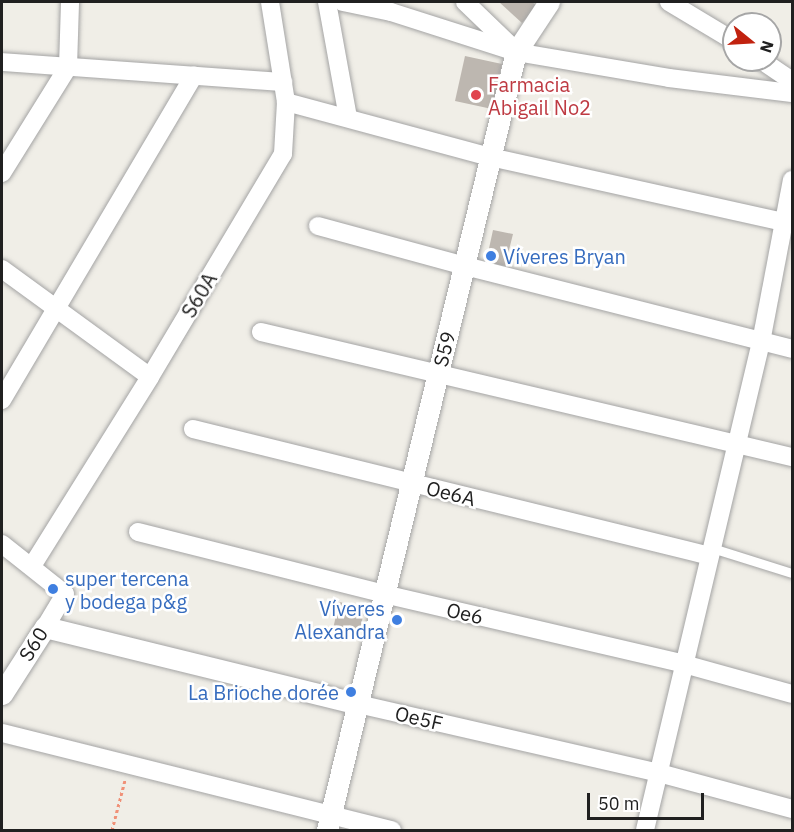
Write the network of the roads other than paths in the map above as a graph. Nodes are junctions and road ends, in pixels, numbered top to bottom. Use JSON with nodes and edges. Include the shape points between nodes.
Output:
{"nodes":[{"id":1,"x":70,"y":2,"type":"edge"},
{"id":2,"x":270,"y":2,"type":"edge"},
{"id":3,"x":327,"y":2,"type":"edge"},
{"id":4,"x":344,"y":2,"type":"edge"},
{"id":5,"x":465,"y":2,"type":"edge"},
{"id":6,"x":549,"y":2,"type":"edge"},
{"id":7,"x":669,"y":2,"type":"edge"},
{"id":8,"x":722,"y":34,"type":"edge"},
{"id":9,"x":516,"y":52,"type":"junction"},
{"id":10,"x":2,"y":62,"type":"edge"},
{"id":11,"x":68,"y":67,"type":"junction"},
{"id":12,"x":779,"y":72,"type":"edge"},
{"id":13,"x":194,"y":75,"type":"junction"},
{"id":14,"x":792,"y":81,"type":"edge"},
{"id":15,"x":284,"y":82,"type":"junction"},
{"id":16,"x":792,"y":93,"type":"edge"},
{"id":17,"x":286,"y":102,"type":"junction"},
{"id":18,"x":348,"y":118,"type":"junction"},
{"id":19,"x":490,"y":157,"type":"junction"},
{"id":20,"x":2,"y":173,"type":"edge"},
{"id":21,"x":792,"y":180,"type":"edge"},
{"id":22,"x":787,"y":222,"type":"edge"},
{"id":23,"x":318,"y":226,"type":"dead end"},
{"id":24,"x":465,"y":266,"type":"junction"},
{"id":25,"x":2,"y":269,"type":"edge"},
{"id":26,"x":55,"y":311,"type":"junction"},
{"id":27,"x":261,"y":332,"type":"dead end"},
{"id":28,"x":761,"y":342,"type":"junction"},
{"id":29,"x":792,"y":349,"type":"edge"},
{"id":30,"x":438,"y":374,"type":"junction"},
{"id":31,"x":150,"y":377,"type":"junction"},
{"id":32,"x":2,"y":400,"type":"edge"},
{"id":33,"x":193,"y":429,"type":"dead end"},
{"id":34,"x":736,"y":445,"type":"junction"},
{"id":35,"x":792,"y":457,"type":"edge"},
{"id":36,"x":411,"y":483,"type":"junction"},
{"id":37,"x":138,"y":532,"type":"dead end"},
{"id":38,"x":2,"y":544,"type":"edge"},
{"id":39,"x":710,"y":552,"type":"junction"},
{"id":40,"x":32,"y":566,"type":"junction"},
{"id":41,"x":792,"y":573,"type":"edge"},
{"id":42,"x":384,"y":594,"type":"junction"},
{"id":43,"x":45,"y":627,"type":"junction"},
{"id":44,"x":684,"y":664,"type":"junction"},
{"id":45,"x":2,"y":694,"type":"edge"},
{"id":46,"x":792,"y":694,"type":"edge"},
{"id":47,"x":357,"y":704,"type":"junction"},
{"id":48,"x":2,"y":733,"type":"edge"},
{"id":49,"x":658,"y":772,"type":"junction"},
{"id":50,"x":792,"y":809,"type":"edge"},
{"id":51,"x":329,"y":823,"type":"edge"},
{"id":52,"x":392,"y":831,"type":"edge"},
{"id":53,"x":645,"y":831,"type":"edge"}],
"edges":[{"from":1,"to":11,"type":"street"},
{"from":2,"to":15,"type":"street","name":"S60A"},
{"from":3,"to":18,"type":"street"},
{"from":4,"to":9,"type":"street","via":[[391,12]]},
{"from":5,"to":9,"type":"street"},
{"from":6,"to":9,"type":"street","name":"S59"},
{"from":7,"to":8,"type":"street"},
{"from":9,"to":16,"type":"street","via":[[669,78]]},
{"from":9,"to":19,"type":"street","name":"S59"},
{"from":10,"to":11,"type":"street"},
{"from":11,"to":13,"type":"street"},
{"from":11,"to":20,"type":"street"},
{"from":12,"to":14,"type":"street"},
{"from":13,"to":15,"type":"street"},
{"from":13,"to":26,"type":"street"},
{"from":15,"to":17,"type":"street","name":"S60A"},
{"from":17,"to":18,"type":"street"},
{"from":17,"to":31,"type":"street","name":"S60A","via":[[283,154]]},
{"from":18,"to":19,"type":"street"},
{"from":19,"to":22,"type":"street"},
{"from":19,"to":24,"type":"street","name":"S59"},
{"from":21,"to":22,"type":"street"},
{"from":22,"to":28,"type":"street"},
{"from":23,"to":24,"type":"street"},
{"from":24,"to":28,"type":"street"},
{"from":24,"to":30,"type":"street","name":"S59"},
{"from":25,"to":26,"type":"street"},
{"from":26,"to":31,"type":"street"},
{"from":26,"to":32,"type":"street"},
{"from":27,"to":30,"type":"street"},
{"from":28,"to":29,"type":"street"},
{"from":28,"to":34,"type":"street"},
{"from":30,"to":34,"type":"street"},
{"from":30,"to":36,"type":"street","name":"S59"},
{"from":31,"to":40,"type":"street","name":"S60A"},
{"from":33,"to":36,"type":"street","name":"Oe6A"},
{"from":34,"to":35,"type":"street"},
{"from":34,"to":39,"type":"street"},
{"from":36,"to":39,"type":"street","name":"Oe6A"},
{"from":36,"to":42,"type":"street","name":"S59"},
{"from":37,"to":42,"type":"street","name":"Oe6"},
{"from":38,"to":40,"type":"street"},
{"from":39,"to":41,"type":"lane"},
{"from":39,"to":44,"type":"street"},
{"from":40,"to":43,"type":"street","name":"S60","via":[[65,594]]},
{"from":42,"to":44,"type":"street","name":"Oe6"},
{"from":42,"to":47,"type":"street","name":"S59"},
{"from":43,"to":45,"type":"street","name":"S60"},
{"from":43,"to":47,"type":"street","name":"Oe5F"},
{"from":44,"to":46,"type":"street","name":"Oe6"},
{"from":44,"to":49,"type":"street"},
{"from":47,"to":49,"type":"street","name":"Oe5F"},
{"from":47,"to":51,"type":"street","name":"S59"},
{"from":48,"to":51,"type":"street","via":[[129,764]]},
{"from":49,"to":50,"type":"street","name":"Oe5F"},
{"from":49,"to":53,"type":"street"},
{"from":51,"to":52,"type":"street"}]}
